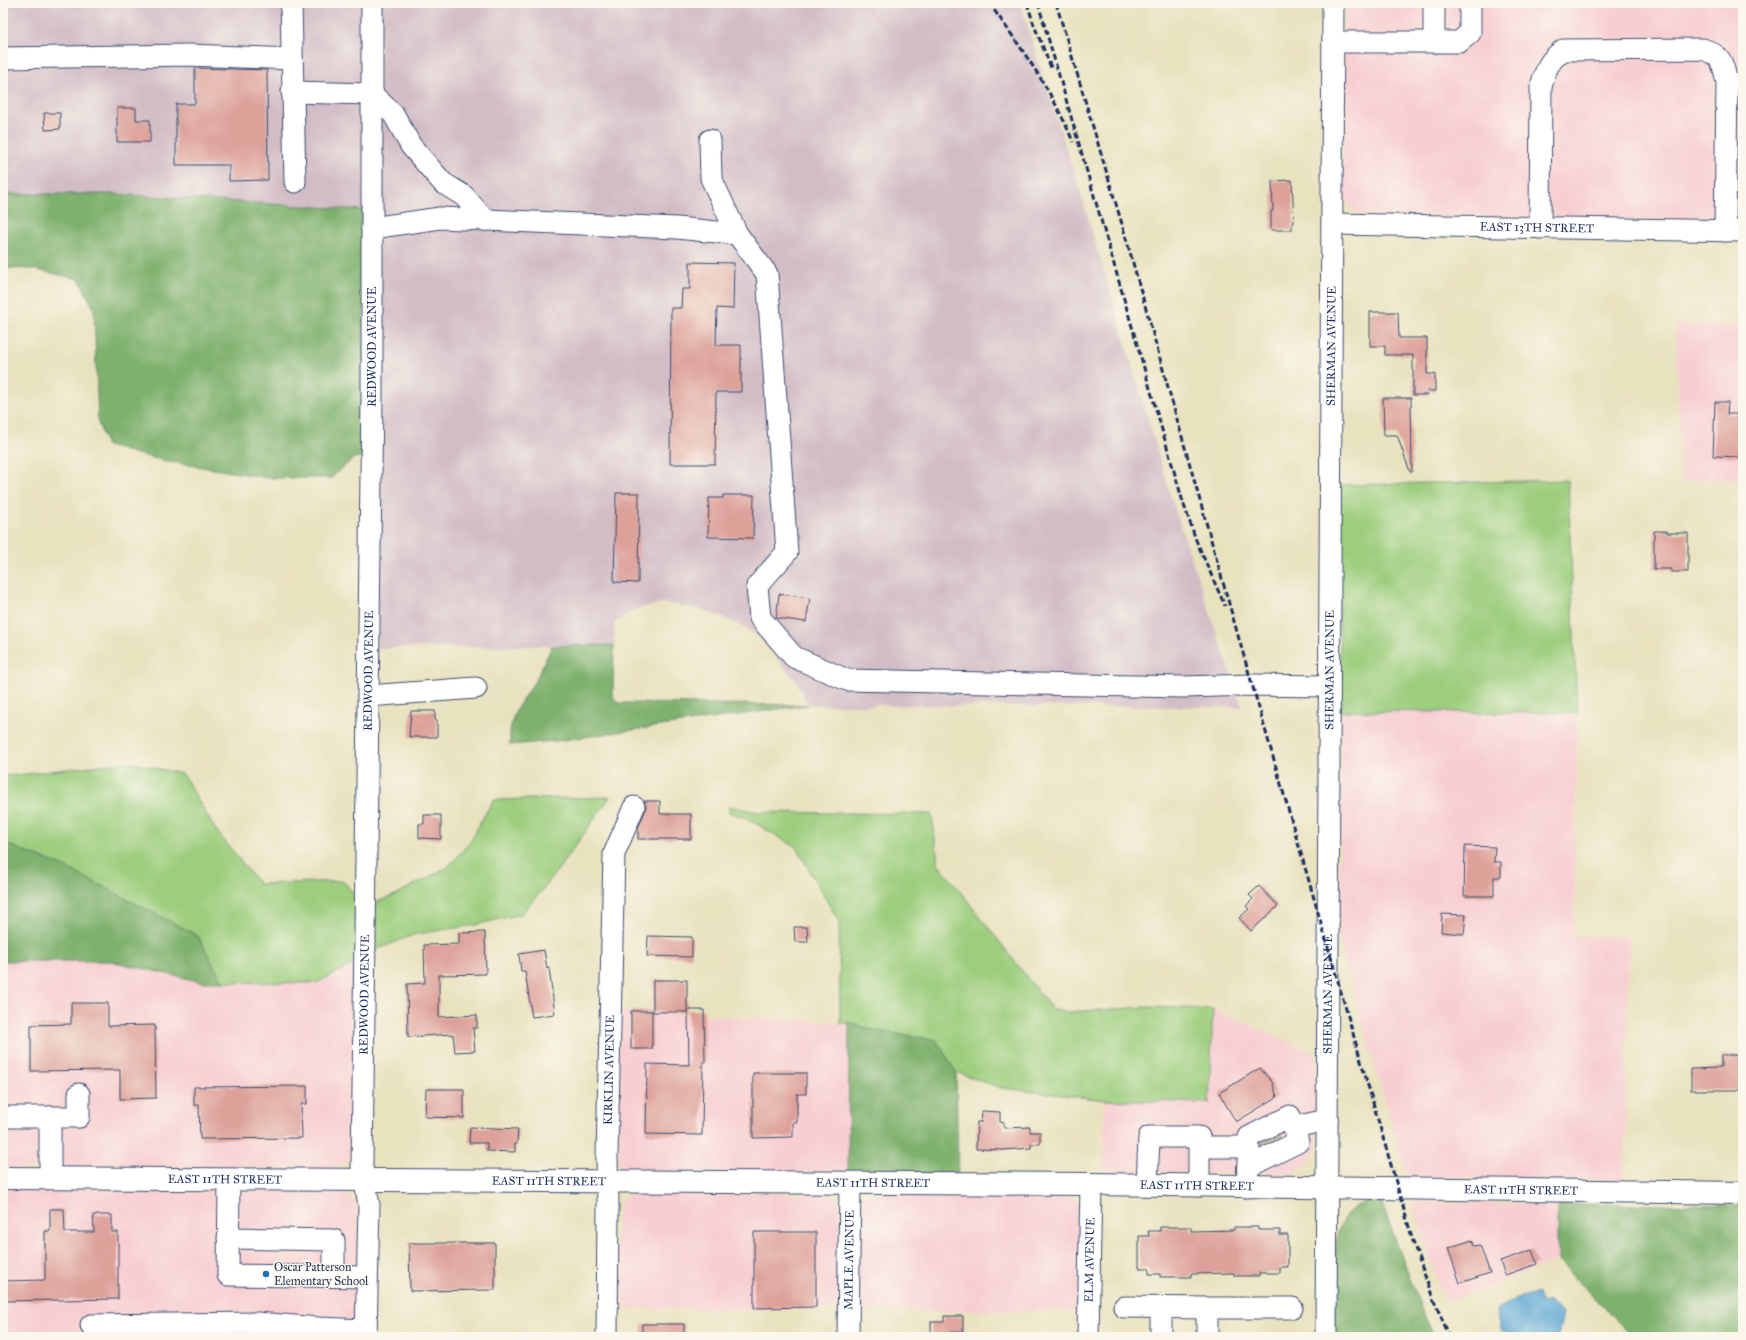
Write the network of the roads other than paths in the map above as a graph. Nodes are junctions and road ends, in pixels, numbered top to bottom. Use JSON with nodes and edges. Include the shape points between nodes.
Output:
{"nodes":[{"id":1,"x":291,"y":3,"type":"edge"},
{"id":2,"x":372,"y":3,"type":"edge"},
{"id":3,"x":1333,"y":3,"type":"edge"},
{"id":4,"x":1434,"y":3,"type":"edge"},
{"id":5,"x":1470,"y":3,"type":"edge"},
{"id":6,"x":1332,"y":42,"type":"junction"},
{"id":7,"x":1434,"y":42,"type":"junction"},
{"id":8,"x":3,"y":58,"type":"edge"},
{"id":9,"x":292,"y":58,"type":"junction"},
{"id":10,"x":292,"y":92,"type":"junction"},
{"id":11,"x":372,"y":94,"type":"junction"},
{"id":12,"x":710,"y":140,"type":"dead end"},
{"id":13,"x":295,"y":182,"type":"dead end"},
{"id":14,"x":485,"y":220,"type":"junction"},
{"id":15,"x":1332,"y":224,"type":"junction"},
{"id":16,"x":372,"y":228,"type":"junction"},
{"id":17,"x":1540,"y":228,"type":"junction"},
{"id":18,"x":1734,"y":231,"type":"edge"},
{"id":19,"x":737,"y":234,"type":"junction"},
{"id":20,"x":1329,"y":686,"type":"junction"},
{"id":21,"x":476,"y":688,"type":"dead end"},
{"id":22,"x":368,"y":696,"type":"junction"},
{"id":23,"x":634,"y":807,"type":"dead end"},
{"id":24,"x":79,"y":1094,"type":"dead end"},
{"id":25,"x":3,"y":1117,"type":"edge"},
{"id":26,"x":50,"y":1117,"type":"junction"},
{"id":27,"x":1327,"y":1120,"type":"junction"},
{"id":28,"x":1294,"y":1127,"type":"junction"},
{"id":29,"x":1270,"y":1141,"type":"junction"},
{"id":30,"x":1199,"y":1147,"type":"junction"},
{"id":31,"x":1248,"y":1167,"type":"junction"},
{"id":32,"x":3,"y":1178,"type":"edge"},
{"id":33,"x":50,"y":1178,"type":"junction"},
{"id":34,"x":229,"y":1180,"type":"junction"},
{"id":35,"x":365,"y":1180,"type":"junction"},
{"id":36,"x":608,"y":1182,"type":"junction"},
{"id":37,"x":850,"y":1183,"type":"junction"},
{"id":38,"x":1090,"y":1184,"type":"junction"},
{"id":39,"x":1147,"y":1185,"type":"junction"},
{"id":40,"x":1199,"y":1186,"type":"junction"},
{"id":41,"x":1327,"y":1188,"type":"junction"},
{"id":42,"x":1743,"y":1193,"type":"edge"},
{"id":43,"x":228,"y":1238,"type":"junction"},
{"id":44,"x":334,"y":1276,"type":"junction"},
{"id":45,"x":367,"y":1277,"type":"junction"},
{"id":46,"x":1124,"y":1307,"type":"dead end"},
{"id":47,"x":1161,"y":1308,"type":"junction"},
{"id":48,"x":1207,"y":1308,"type":"junction"},
{"id":49,"x":1292,"y":1308,"type":"dead end"},
{"id":50,"x":91,"y":1325,"type":"dead end"},
{"id":51,"x":310,"y":1332,"type":"edge"},
{"id":52,"x":366,"y":1334,"type":"edge"},
{"id":53,"x":606,"y":1337,"type":"edge"},
{"id":54,"x":848,"y":1337,"type":"edge"},
{"id":55,"x":1088,"y":1337,"type":"edge"},
{"id":56,"x":1161,"y":1337,"type":"edge"},
{"id":57,"x":1207,"y":1337,"type":"edge"},
{"id":58,"x":1326,"y":1337,"type":"edge"}],
"edges":[{"from":1,"to":9,"type":"street"},
{"from":2,"to":11,"type":"street","name":"REDWOOD AVENUE"},
{"from":3,"to":6,"type":"street","name":"SHERMAN AVENUE"},
{"from":4,"to":7,"type":"street"},
{"from":5,"to":7,"type":"street","via":[[1470,33],[1459,42]]},
{"from":6,"to":7,"type":"street"},
{"from":6,"to":15,"type":"street","name":"SHERMAN AVENUE"},
{"from":8,"to":9,"type":"street","via":[[189,55]]},
{"from":9,"to":10,"type":"street"},
{"from":10,"to":11,"type":"street"},
{"from":10,"to":13,"type":"street"},
{"from":11,"to":14,"type":"street","via":[[394,115],[411,146],[443,183],[464,196]]},
{"from":11,"to":16,"type":"street","name":"REDWOOD AVENUE"},
{"from":12,"to":19,"type":"street","via":[[711,178]]},
{"from":14,"to":16,"type":"street","via":[[440,218]]},
{"from":14,"to":19,"type":"street","via":[[678,228]]},
{"from":15,"to":17,"type":"street","name":"EAST 13TH STREET"},
{"from":15,"to":20,"type":"street","name":"SHERMAN AVENUE"},
{"from":16,"to":22,"type":"street","name":"REDWOOD AVENUE"},
{"from":17,"to":18,"type":"street","name":"EAST 13TH STREET"},
{"from":17,"to":18,"type":"street","via":[[1541,87],[1551,60],[1563,50],[1703,49],[1715,53],[1723,64],[1727,83]]},
{"from":19,"to":20,"type":"street","via":[[768,274],[787,552],[757,586],[760,618],[794,657],[847,680],[1183,687]]},
{"from":20,"to":27,"type":"street","name":"SHERMAN AVENUE"},
{"from":21,"to":22,"type":"street"},
{"from":22,"to":35,"type":"street","name":"REDWOOD AVENUE","via":[[362,1166]]},
{"from":23,"to":36,"type":"street","name":"KIRKLIN AVENUE","via":[[614,854],[606,1156]]},
{"from":24,"to":26,"type":"street","via":[[79,1117]]},
{"from":25,"to":26,"type":"street"},
{"from":26,"to":33,"type":"street"},
{"from":27,"to":28,"type":"street"},
{"from":27,"to":41,"type":"street","name":"SHERMAN AVENUE"},
{"from":28,"to":29,"type":"street","via":[[1298,1142]]},
{"from":28,"to":29,"type":"street","via":[[1290,1116]]},
{"from":29,"to":31,"type":"street"},
{"from":29,"to":31,"type":"street","via":[[1249,1136]]},
{"from":30,"to":31,"type":"street"},
{"from":30,"to":39,"type":"street","via":[[1199,1137],[1150,1137]]},
{"from":30,"to":40,"type":"street"},
{"from":31,"to":40,"type":"main road","name":"EAST 11TH STREET"},
{"from":31,"to":41,"type":"main road","name":"EAST 11TH STREET"},
{"from":32,"to":33,"type":"main road","name":"EAST 11TH STREET"},
{"from":33,"to":34,"type":"main road","name":"EAST 11TH STREET"},
{"from":34,"to":35,"type":"main road","name":"EAST 11TH STREET"},
{"from":34,"to":43,"type":"street"},
{"from":35,"to":36,"type":"main road","name":"EAST 11TH STREET"},
{"from":35,"to":45,"type":"street","name":"REDWOOD AVENUE","via":[[369,1205]]},
{"from":36,"to":37,"type":"main road","name":"EAST 11TH STREET"},
{"from":36,"to":53,"type":"street","name":"KIRKLIN AVENUE"},
{"from":37,"to":38,"type":"main road","name":"EAST 11TH STREET"},
{"from":37,"to":54,"type":"street","name":"MAPLE AVENUE"},
{"from":38,"to":39,"type":"main road","name":"EAST 11TH STREET"},
{"from":38,"to":55,"type":"street","name":"ELM AVENUE"},
{"from":39,"to":40,"type":"main road","name":"EAST 11TH STREET"},
{"from":41,"to":42,"type":"main road","name":"EAST 11TH STREET"},
{"from":41,"to":58,"type":"street","name":"SHERMAN AVENUE"},
{"from":43,"to":44,"type":"street","via":[[334,1240]]},
{"from":43,"to":44,"type":"street","via":[[228,1275]]},
{"from":44,"to":45,"type":"street"},
{"from":45,"to":52,"type":"street","name":"REDWOOD AVENUE"},
{"from":46,"to":47,"type":"street"},
{"from":47,"to":48,"type":"street"},
{"from":47,"to":56,"type":"street"},
{"from":48,"to":49,"type":"street"},
{"from":48,"to":57,"type":"street"},
{"from":50,"to":51,"type":"street","via":[[257,1323]]},
{"from":51,"to":52,"type":"street"}]}
